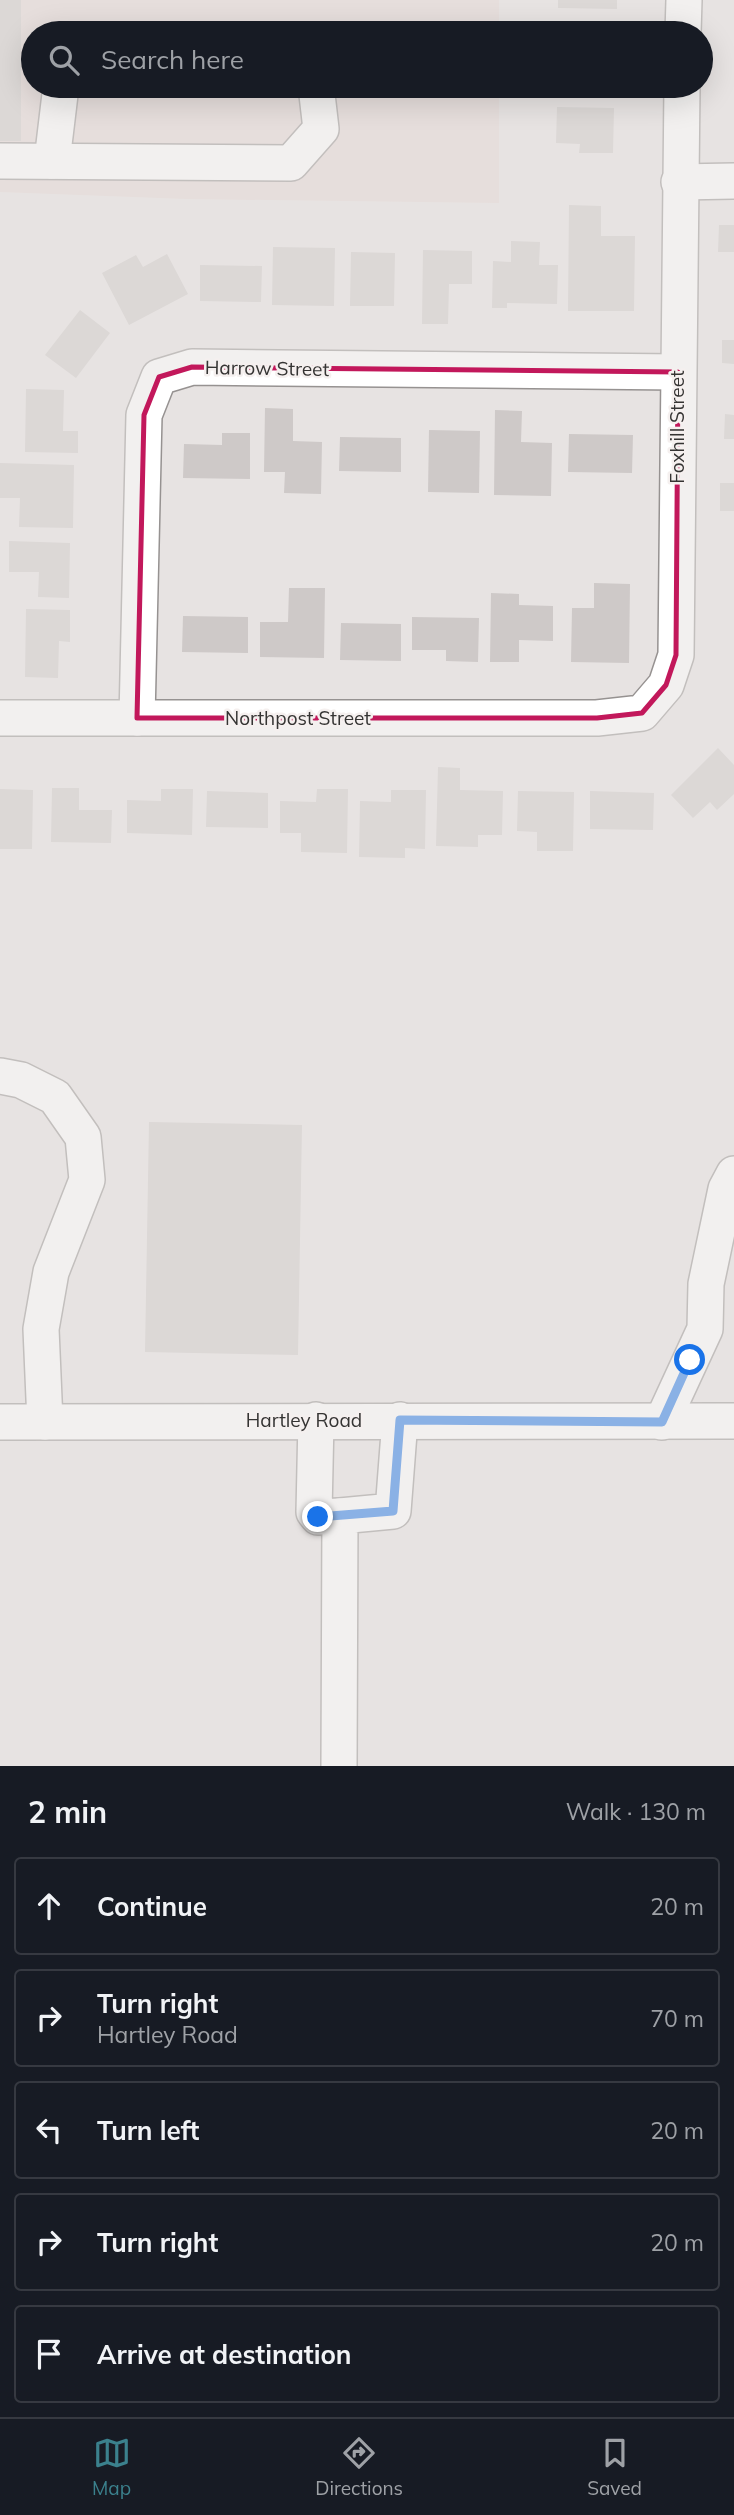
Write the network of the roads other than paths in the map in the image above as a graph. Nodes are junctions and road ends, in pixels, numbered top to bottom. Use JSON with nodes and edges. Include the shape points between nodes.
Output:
{"nodes":[{"id":1,"x":684,"y":0,"type":"edge"},
{"id":2,"x":683,"y":21,"type":"edge"},
{"id":3,"x":60,"y":98,"type":"edge"},
{"id":4,"x":318,"y":98,"type":"edge"},
{"id":5,"x":682,"y":98,"type":"edge"},
{"id":6,"x":0,"y":160,"type":"edge"},
{"id":7,"x":52,"y":161,"type":"junction"},
{"id":8,"x":734,"y":181,"type":"edge"},
{"id":9,"x":679,"y":183,"type":"junction"},
{"id":10,"x":678,"y":372,"type":"junction"},
{"id":11,"x":0,"y":718,"type":"edge"},
{"id":12,"x":137,"y":718,"type":"junction"},
{"id":13,"x":597,"y":718,"type":"joint"},
{"id":14,"x":0,"y":1076,"type":"edge"},
{"id":15,"x":734,"y":1174,"type":"edge"},
{"id":16,"x":316,"y":1420,"type":"junction"},
{"id":17,"x":400,"y":1420,"type":"junction"},
{"id":18,"x":0,"y":1422,"type":"edge"},
{"id":19,"x":45,"y":1422,"type":"junction"},
{"id":20,"x":662,"y":1422,"type":"junction"},
{"id":21,"x":734,"y":1422,"type":"edge"},
{"id":22,"x":340,"y":1516,"type":"junction"},
{"id":23,"x":339,"y":1766,"type":"edge"}],
"edges":[{"from":1,"to":2,"type":"street"},
{"from":3,"to":7,"type":"street"},
{"from":4,"to":7,"type":"street","via":[[321,130],[291,163]]},
{"from":5,"to":9,"type":"street","name":"Foxhill Street"},
{"from":6,"to":7,"type":"street"},
{"from":8,"to":9,"type":"street"},
{"from":9,"to":10,"type":"street","name":"Foxhill Street"},
{"from":10,"to":12,"type":"street","name":"Harrow Street","via":[[192,368],[159,377],[144,415]]},
{"from":10,"to":13,"type":"street","name":"Foxhill Street","via":[[676,655],[666,685],[642,713]]},
{"from":11,"to":12,"type":"street","name":"Northpost Street"},
{"from":12,"to":13,"type":"street","name":"Northpost Street"},
{"from":14,"to":19,"type":"street","via":[[21,1080],[55,1097],[83,1137],[87,1180],[51,1272],[41,1329]]},
{"from":15,"to":20,"type":"street","via":[[726,1189],[706,1284],[705,1329]]},
{"from":16,"to":17,"type":"street","name":"Hartley Road"},
{"from":16,"to":19,"type":"street","name":"Hartley Road"},
{"from":16,"to":22,"type":"street","via":[[314,1512],[318,1517]]},
{"from":17,"to":20,"type":"street","name":"Hartley Road"},
{"from":17,"to":22,"type":"street","via":[[393,1511]]},
{"from":18,"to":19,"type":"street","name":"Hartley Road"},
{"from":20,"to":21,"type":"street","name":"Hartley Road"},
{"from":22,"to":23,"type":"street"}]}
